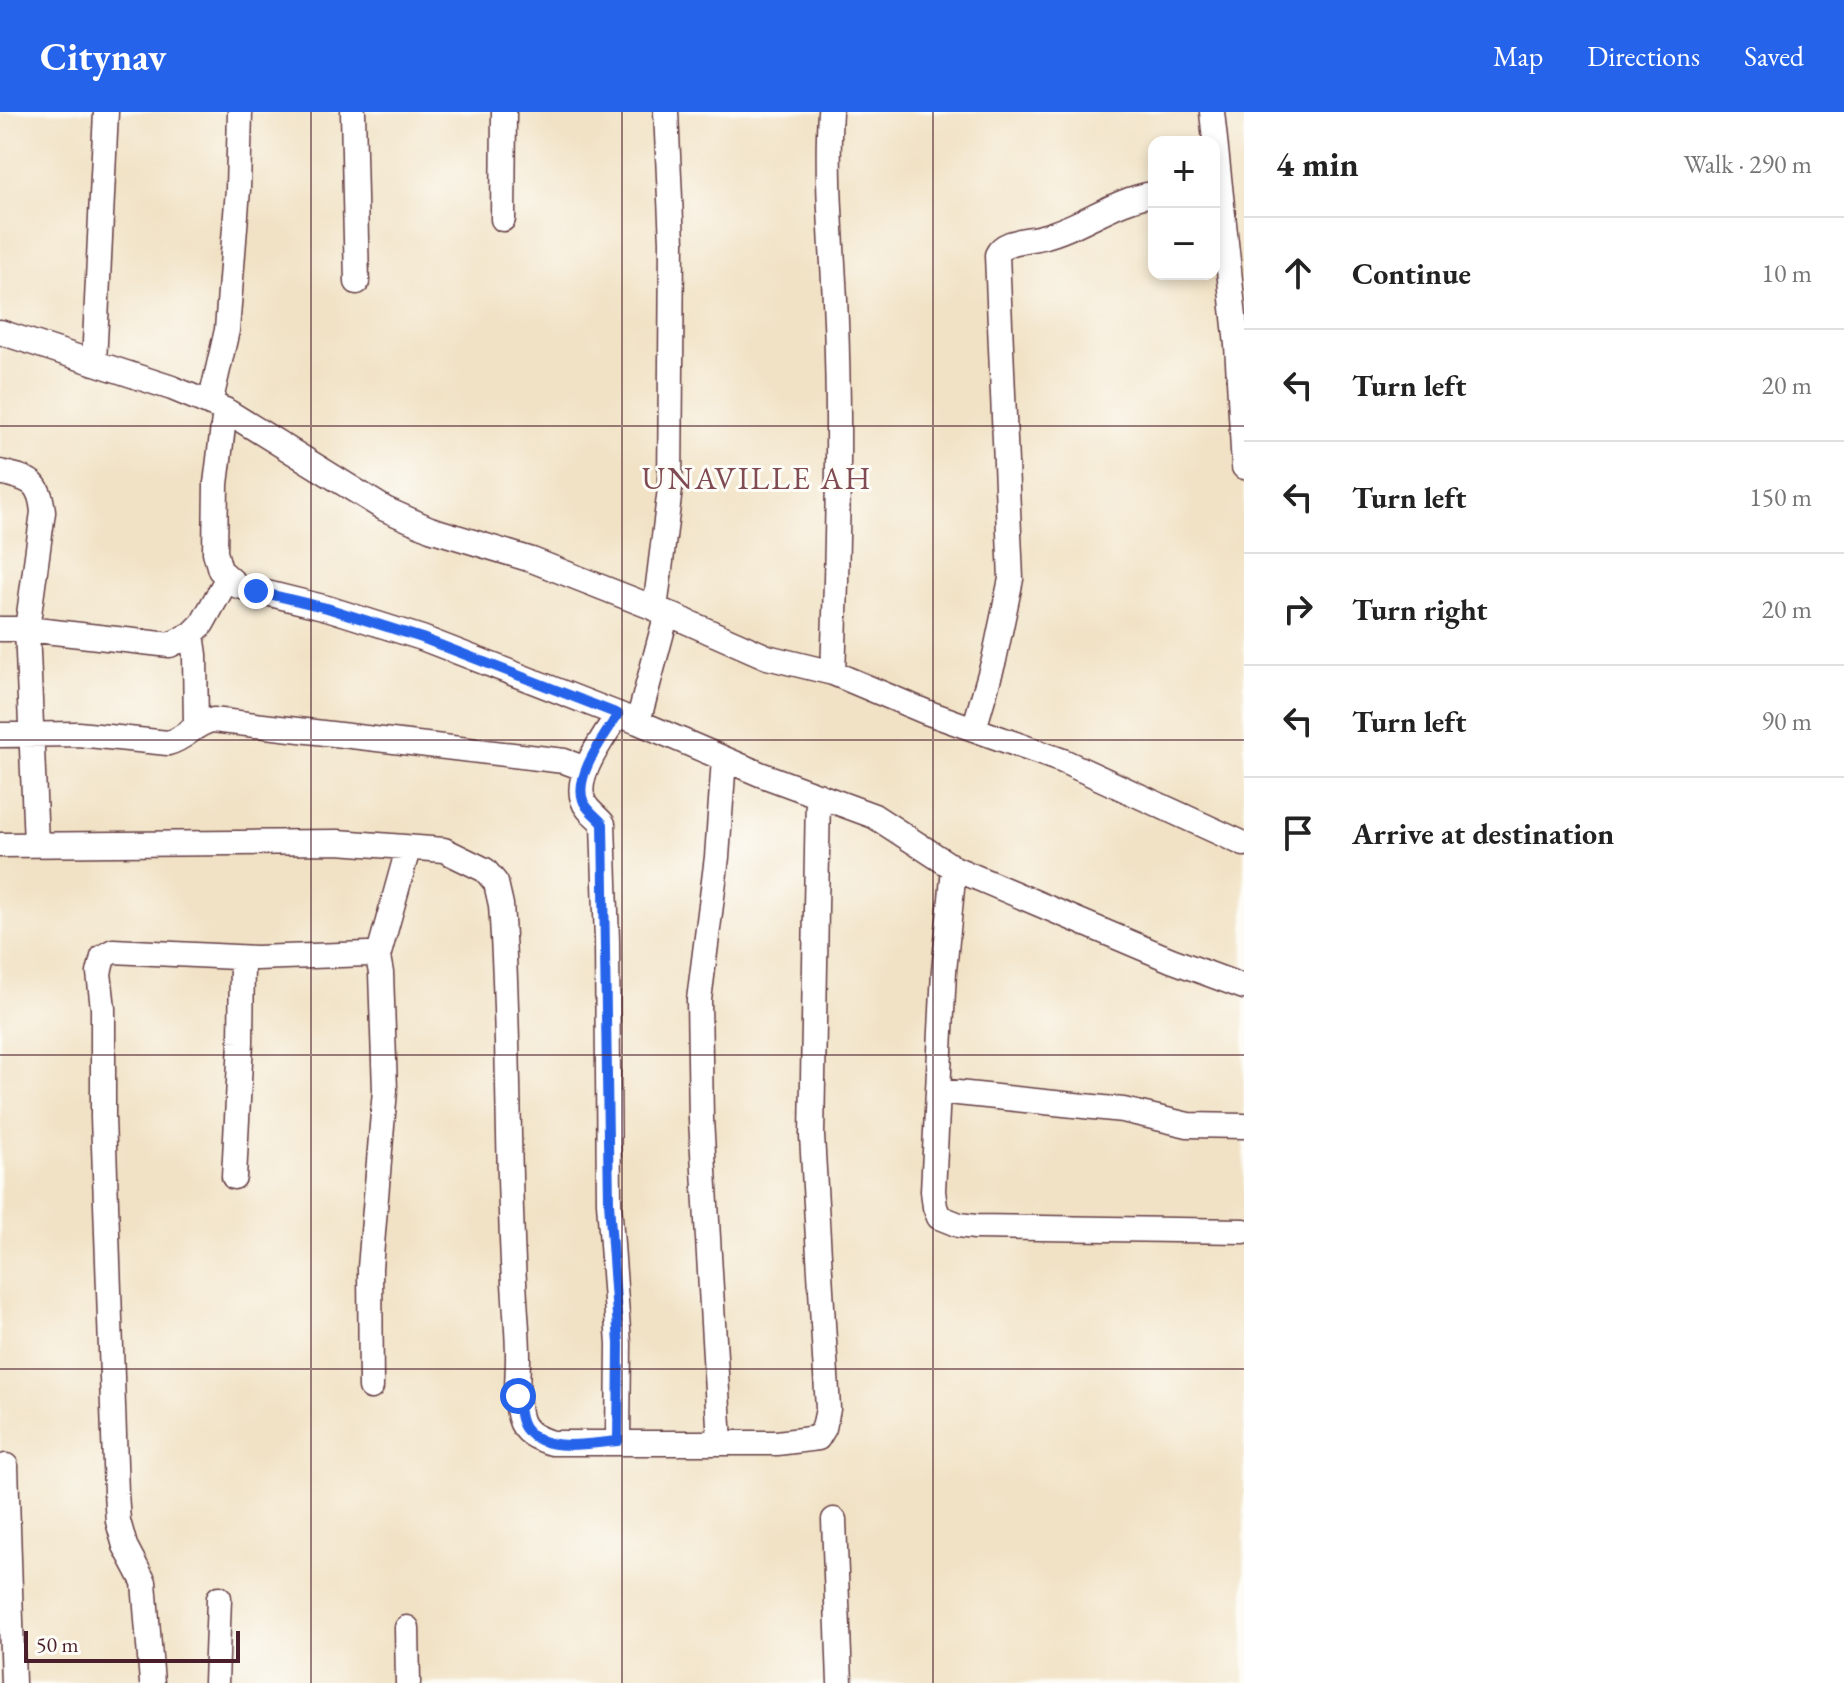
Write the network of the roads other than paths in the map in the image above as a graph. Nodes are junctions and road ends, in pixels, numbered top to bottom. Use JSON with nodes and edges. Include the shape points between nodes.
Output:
{"nodes":[{"id":1,"x":106,"y":112,"type":"edge"},
{"id":2,"x":240,"y":112,"type":"edge"},
{"id":3,"x":353,"y":112,"type":"edge"},
{"id":4,"x":504,"y":112,"type":"edge"},
{"id":5,"x":666,"y":112,"type":"edge"},
{"id":6,"x":830,"y":112,"type":"edge"},
{"id":7,"x":1212,"y":112,"type":"edge"},
{"id":8,"x":1214,"y":136,"type":"edge"},
{"id":9,"x":1148,"y":196,"type":"edge"},
{"id":10,"x":1219,"y":208,"type":"edge"},
{"id":11,"x":503,"y":219,"type":"dead end"},
{"id":12,"x":357,"y":282,"type":"dead end"},
{"id":13,"x":0,"y":332,"type":"edge"},
{"id":14,"x":94,"y":363,"type":"junction"},
{"id":15,"x":1242,"y":388,"type":"edge"},
{"id":16,"x":218,"y":407,"type":"junction"},
{"id":17,"x":1244,"y":467,"type":"edge"},
{"id":18,"x":0,"y":472,"type":"edge"},
{"id":19,"x":227,"y":579,"type":"junction"},
{"id":20,"x":661,"y":611,"type":"junction"},
{"id":21,"x":0,"y":629,"type":"edge"},
{"id":22,"x":27,"y":629,"type":"junction"},
{"id":23,"x":192,"y":634,"type":"junction"},
{"id":24,"x":833,"y":673,"type":"junction"},
{"id":25,"x":628,"y":718,"type":"junction"},
{"id":26,"x":196,"y":726,"type":"junction"},
{"id":27,"x":974,"y":729,"type":"junction"},
{"id":28,"x":31,"y":734,"type":"junction"},
{"id":29,"x":0,"y":735,"type":"edge"},
{"id":30,"x":724,"y":759,"type":"junction"},
{"id":31,"x":586,"y":769,"type":"junction"},
{"id":32,"x":818,"y":795,"type":"junction"},
{"id":33,"x":36,"y":844,"type":"junction"},
{"id":34,"x":1244,"y":844,"type":"edge"},
{"id":35,"x":0,"y":845,"type":"edge"},
{"id":36,"x":408,"y":849,"type":"junction"},
{"id":37,"x":954,"y":868,"type":"junction"},
{"id":38,"x":378,"y":957,"type":"junction"},
{"id":39,"x":242,"y":958,"type":"junction"},
{"id":40,"x":1244,"y":987,"type":"edge"},
{"id":41,"x":938,"y":1091,"type":"junction"},
{"id":42,"x":1244,"y":1126,"type":"edge"},
{"id":43,"x":234,"y":1177,"type":"dead end"},
{"id":44,"x":1244,"y":1231,"type":"edge"},
{"id":45,"x":371,"y":1387,"type":"dead end"},
{"id":46,"x":618,"y":1441,"type":"junction"},
{"id":47,"x":720,"y":1442,"type":"junction"},
{"id":48,"x":6,"y":1466,"type":"dead end"},
{"id":49,"x":834,"y":1520,"type":"dead end"},
{"id":50,"x":219,"y":1598,"type":"dead end"},
{"id":51,"x":407,"y":1628,"type":"dead end"},
{"id":52,"x":13,"y":1683,"type":"edge"},
{"id":53,"x":152,"y":1683,"type":"edge"},
{"id":54,"x":216,"y":1683,"type":"edge"},
{"id":55,"x":408,"y":1683,"type":"edge"},
{"id":56,"x":840,"y":1683,"type":"edge"}],
"edges":[{"from":1,"to":14,"type":"street"},
{"from":2,"to":16,"type":"street"},
{"from":3,"to":12,"type":"street"},
{"from":4,"to":11,"type":"street"},
{"from":5,"to":20,"type":"street","via":[[672,242],[670,489]]},
{"from":6,"to":24,"type":"street","via":[[827,164],[838,415]]},
{"from":7,"to":8,"type":"street"},
{"from":9,"to":27,"type":"street","via":[[1043,237],[1007,245],[997,255],[1011,579]]},
{"from":10,"to":15,"type":"street"},
{"from":13,"to":14,"type":"street"},
{"from":14,"to":16,"type":"street"},
{"from":15,"to":17,"type":"street"},
{"from":16,"to":19,"type":"street","via":[[215,552]]},
{"from":16,"to":20,"type":"street","via":[[385,509]]},
{"from":18,"to":22,"type":"street","via":[[27,478],[42,496]]},
{"from":19,"to":23,"type":"street"},
{"from":19,"to":25,"type":"street","via":[[422,638]]},
{"from":20,"to":24,"type":"street","via":[[767,657]]},
{"from":20,"to":25,"type":"street"},
{"from":21,"to":22,"type":"street"},
{"from":22,"to":23,"type":"street","via":[[170,645]]},
{"from":22,"to":28,"type":"street"},
{"from":23,"to":26,"type":"street"},
{"from":24,"to":27,"type":"street"},
{"from":25,"to":30,"type":"street"},
{"from":25,"to":31,"type":"street"},
{"from":26,"to":28,"type":"street","via":[[168,743]]},
{"from":26,"to":31,"type":"street","via":[[213,720],[564,761]]},
{"from":27,"to":34,"type":"street","via":[[1063,761]]},
{"from":28,"to":29,"type":"street"},
{"from":28,"to":33,"type":"street"},
{"from":30,"to":32,"type":"street"},
{"from":30,"to":47,"type":"street","via":[[699,1000]]},
{"from":31,"to":46,"type":"street","via":[[581,779],[583,802],[603,824]]},
{"from":32,"to":37,"type":"street","via":[[874,816]]},
{"from":32,"to":47,"type":"street","via":[[812,1136],[828,1409],[818,1438]]},
{"from":33,"to":35,"type":"street"},
{"from":33,"to":36,"type":"street","via":[[338,842]]},
{"from":36,"to":38,"type":"street"},
{"from":36,"to":46,"type":"street","via":[[444,850],[485,870],[496,883],[501,905],[520,1418],[537,1438],[552,1443]]},
{"from":37,"to":40,"type":"street"},
{"from":37,"to":41,"type":"street"},
{"from":38,"to":39,"type":"street"},
{"from":38,"to":45,"type":"street","via":[[385,1090],[370,1268]]},
{"from":39,"to":43,"type":"street"},
{"from":39,"to":53,"type":"street","via":[[113,951],[99,967],[118,1521],[144,1582]]},
{"from":41,"to":42,"type":"street","via":[[1123,1110],[1188,1125]]},
{"from":41,"to":44,"type":"street","via":[[933,1191],[939,1217],[946,1222],[975,1227]]},
{"from":46,"to":47,"type":"street"},
{"from":48,"to":52,"type":"street"},
{"from":49,"to":56,"type":"street"},
{"from":50,"to":54,"type":"street"},
{"from":51,"to":55,"type":"street"}]}
